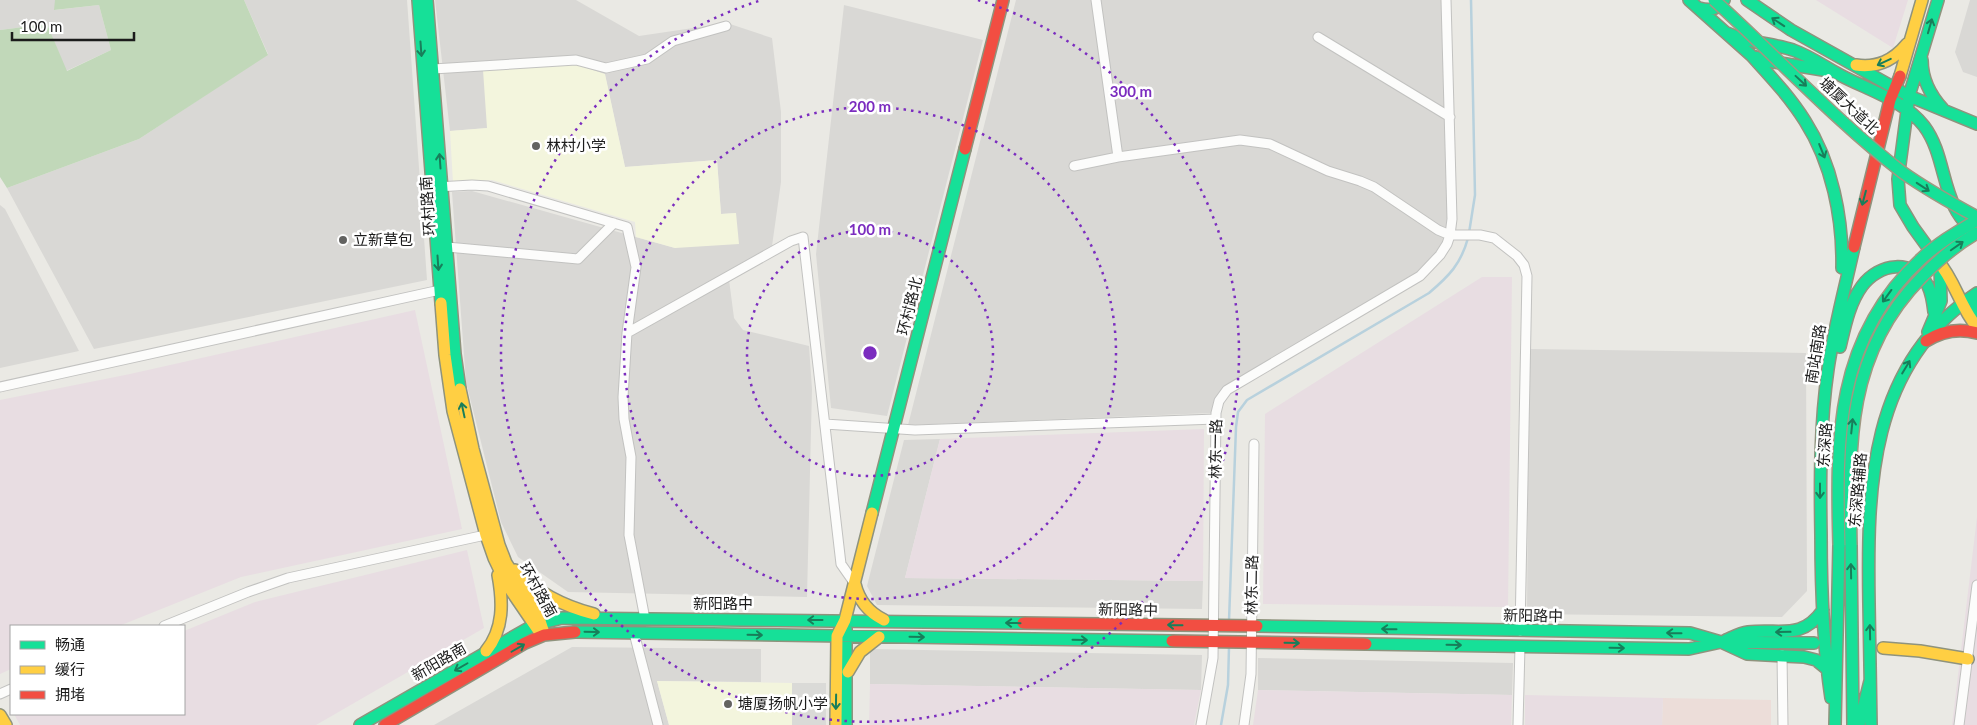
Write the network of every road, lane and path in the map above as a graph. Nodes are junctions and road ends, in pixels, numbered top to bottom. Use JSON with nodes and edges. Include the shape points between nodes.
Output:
{"nodes":[{"id":1,"x":418,"y":0,"type":"edge"},
{"id":2,"x":427,"y":0,"type":"edge"},
{"id":3,"x":1003,"y":0,"type":"edge"},
{"id":4,"x":1096,"y":0,"type":"edge"},
{"id":5,"x":1446,"y":0,"type":"edge"},
{"id":6,"x":1690,"y":0,"type":"edge"},
{"id":7,"x":1714,"y":0,"type":"edge"},
{"id":8,"x":1724,"y":0,"type":"edge"},
{"id":9,"x":1748,"y":0,"type":"edge"},
{"id":10,"x":1922,"y":0,"type":"edge"},
{"id":11,"x":1938,"y":0,"type":"edge"},
{"id":12,"x":1699,"y":8,"type":"junction"},
{"id":13,"x":726,"y":26,"type":"dead end"},
{"id":14,"x":1727,"y":33,"type":"junction"},
{"id":15,"x":1318,"y":38,"type":"dead end"},
{"id":16,"x":1910,"y":40,"type":"junction"},
{"id":17,"x":1923,"y":53,"type":"junction"},
{"id":18,"x":1752,"y":56,"type":"junction"},
{"id":19,"x":1851,"y":64,"type":"junction"},
{"id":20,"x":433,"y":69,"type":"junction"},
{"id":21,"x":1838,"y":74,"type":"junction"},
{"id":22,"x":1896,"y":88,"type":"junction"},
{"id":23,"x":1908,"y":96,"type":"junction"},
{"id":24,"x":1890,"y":100,"type":"junction"},
{"id":25,"x":1906,"y":110,"type":"junction"},
{"id":26,"x":1947,"y":113,"type":"junction"},
{"id":27,"x":1450,"y":117,"type":"junction"},
{"id":28,"x":1977,"y":124,"type":"edge"},
{"id":29,"x":1118,"y":157,"type":"junction"},
{"id":30,"x":1074,"y":166,"type":"dead end"},
{"id":31,"x":437,"y":187,"type":"junction"},
{"id":32,"x":1977,"y":218,"type":"edge"},
{"id":33,"x":614,"y":223,"type":"junction"},
{"id":34,"x":1977,"y":234,"type":"edge"},
{"id":35,"x":1450,"y":235,"type":"junction"},
{"id":36,"x":447,"y":247,"type":"junction"},
{"id":37,"x":1937,"y":260,"type":"junction"},
{"id":38,"x":440,"y":290,"type":"junction"},
{"id":39,"x":1977,"y":293,"type":"edge"},
{"id":40,"x":1977,"y":300,"type":"edge"},
{"id":41,"x":1962,"y":304,"type":"junction"},
{"id":42,"x":1836,"y":321,"type":"junction"},
{"id":43,"x":1933,"y":322,"type":"junction"},
{"id":44,"x":1977,"y":327,"type":"edge"},
{"id":45,"x":627,"y":333,"type":"junction"},
{"id":46,"x":1977,"y":333,"type":"edge"},
{"id":47,"x":1922,"y":344,"type":"junction"},
{"id":48,"x":0,"y":387,"type":"edge"},
{"id":49,"x":1823,"y":416,"type":"junction"},
{"id":50,"x":1216,"y":419,"type":"junction"},
{"id":51,"x":825,"y":424,"type":"junction"},
{"id":52,"x":894,"y":429,"type":"junction"},
{"id":53,"x":1254,"y":444,"type":"dead end"},
{"id":54,"x":490,"y":534,"type":"junction"},
{"id":55,"x":498,"y":557,"type":"junction"},
{"id":56,"x":855,"y":584,"type":"junction"},
{"id":57,"x":1977,"y":585,"type":"edge"},
{"id":58,"x":1823,"y":610,"type":"junction"},
{"id":59,"x":611,"y":618,"type":"junction"},
{"id":60,"x":645,"y":619,"type":"junction"},
{"id":61,"x":845,"y":620,"type":"junction"},
{"id":62,"x":889,"y":621,"type":"junction"},
{"id":63,"x":538,"y":623,"type":"junction"},
{"id":64,"x":166,"y":625,"type":"edge"},
{"id":65,"x":1219,"y":626,"type":"junction"},
{"id":66,"x":1248,"y":627,"type":"junction"},
{"id":67,"x":1520,"y":631,"type":"junction"},
{"id":68,"x":634,"y":633,"type":"junction"},
{"id":69,"x":544,"y":635,"type":"junction"},
{"id":70,"x":808,"y":636,"type":"junction"},
{"id":71,"x":842,"y":636,"type":"junction"},
{"id":72,"x":879,"y":637,"type":"junction"},
{"id":73,"x":1218,"y":642,"type":"junction"},
{"id":74,"x":1247,"y":642,"type":"junction"},
{"id":75,"x":1721,"y":642,"type":"junction"},
{"id":76,"x":1814,"y":643,"type":"dead end"},
{"id":77,"x":1520,"y":646,"type":"junction"},
{"id":78,"x":1883,"y":648,"type":"dead end"},
{"id":79,"x":482,"y":654,"type":"junction"},
{"id":80,"x":1782,"y":655,"type":"junction"},
{"id":81,"x":1972,"y":660,"type":"edge"},
{"id":82,"x":1827,"y":669,"type":"junction"},
{"id":83,"x":837,"y":671,"type":"junction"},
{"id":84,"x":1870,"y":681,"type":"junction"},
{"id":85,"x":846,"y":682,"type":"junction"},
{"id":86,"x":0,"y":715,"type":"edge"},
{"id":87,"x":1835,"y":724,"type":"edge"},
{"id":88,"x":6,"y":725,"type":"edge"},
{"id":89,"x":360,"y":725,"type":"edge"},
{"id":90,"x":385,"y":725,"type":"edge"},
{"id":91,"x":658,"y":725,"type":"edge"},
{"id":92,"x":836,"y":725,"type":"edge"},
{"id":93,"x":846,"y":725,"type":"edge"},
{"id":94,"x":1201,"y":725,"type":"edge"},
{"id":95,"x":1244,"y":725,"type":"edge"},
{"id":96,"x":1518,"y":725,"type":"edge"},
{"id":97,"x":1783,"y":725,"type":"edge"},
{"id":98,"x":1853,"y":725,"type":"edge"},
{"id":99,"x":1858,"y":725,"type":"edge"},
{"id":100,"x":1871,"y":725,"type":"edge"},
{"id":101,"x":1959,"y":725,"type":"edge"}],
"edges":[{"from":1,"to":31,"type":"main road","name":"环村路南","one_way":true},
{"from":2,"to":20,"type":"main road","name":"环村路南"},
{"from":3,"to":52,"type":"main road","name":"环村路北"},
{"from":4,"to":29,"type":"street"},
{"from":5,"to":27,"type":"street"},
{"from":6,"to":12,"type":"main road"},
{"from":7,"to":32,"type":"main road","name":"塘厦大道北","one_way":true,"bridge":true,"via":[[1880,156],[1944,200]]},
{"from":8,"to":12,"type":"main road","via":[[1715,9]]},
{"from":19,"to":9,"type":"main road","name":"塘厦大道北","one_way":true,"via":[[1791,30]]},
{"from":10,"to":16,"type":"main road","name":"南站南路"},
{"from":17,"to":11,"type":"main road","one_way":true},
{"from":12,"to":14,"type":"main road"},
{"from":13,"to":20,"type":"street","via":[[673,41],[647,59],[606,68],[576,60]]},
{"from":14,"to":18,"type":"main road"},
{"from":14,"to":21,"type":"main road","via":[[1804,54]]},
{"from":15,"to":27,"type":"street"},
{"from":16,"to":19,"type":"main road","one_way":true,"via":[[1901,52],[1882,64],[1864,67]]},
{"from":16,"to":22,"type":"main road","name":"南站南路"},
{"from":17,"to":23,"type":"main road"},
{"from":17,"to":26,"type":"main road","via":[[1924,84],[1935,102]]},
{"from":18,"to":21,"type":"main road"},
{"from":18,"to":42,"type":"main road","one_way":true,"via":[[1796,105],[1817,139],[1828,169],[1838,210],[1842,247]]},
{"from":19,"to":22,"type":"main road","name":"塘厦大道北"},
{"from":31,"to":20,"type":"main road","name":"环村路南","one_way":true},
{"from":21,"to":24,"type":"main road"},
{"from":22,"to":23,"type":"main road","name":"塘厦大道北"},
{"from":22,"to":24,"type":"main road","name":"南站南路"},
{"from":23,"to":25,"type":"main road"},
{"from":23,"to":26,"type":"main road","name":"塘厦大道北"},
{"from":24,"to":25,"type":"main road"},
{"from":24,"to":42,"type":"main road","name":"南站南路","one_way":true},
{"from":25,"to":34,"type":"main road","via":[[1930,135],[1953,206],[1965,225]]},
{"from":25,"to":37,"type":"main road","via":[[1898,196],[1908,219]]},
{"from":26,"to":28,"type":"main road","name":"塘厦大道北"},
{"from":27,"to":35,"type":"street","via":[[1453,201]]},
{"from":29,"to":30,"type":"street"},
{"from":29,"to":35,"type":"street","via":[[1240,140],[1270,144],[1328,171],[1374,187]]},
{"from":31,"to":33,"type":"street","via":[[488,186]]},
{"from":31,"to":36,"type":"main road","name":"环村路南"},
{"from":31,"to":38,"type":"main road","name":"环村路南","one_way":true},
{"from":32,"to":87,"type":"main road","name":"东深路","one_way":true,"bridge":true,"via":[[1947,237],[1908,271],[1886,298],[1854,360],[1840,426],[1838,462]]},
{"from":33,"to":36,"type":"street","via":[[578,260]]},
{"from":33,"to":45,"type":"street","via":[[627,227],[636,267]]},
{"from":98,"to":34,"type":"main road","name":"东深路","one_way":true,"bridge":true,"via":[[1849,485],[1857,395],[1872,349],[1893,309],[1917,279],[1954,248]]},
{"from":35,"to":50,"type":"street","name":"林东一路","via":[[1440,254],[1420,276],[1227,390],[1219,401]]},
{"from":35,"to":67,"type":"street","via":[[1494,238],[1517,256],[1527,276]]},
{"from":54,"to":36,"type":"main road","name":"环村路南","one_way":true,"via":[[458,382]]},
{"from":37,"to":41,"type":"main road","via":[[1947,270]]},
{"from":37,"to":43,"type":"main road","via":[[1942,289]]},
{"from":38,"to":48,"type":"street"},
{"from":38,"to":54,"type":"main road","name":"环村路南","via":[[453,411]]},
{"from":39,"to":41,"type":"main road","name":"东深路辅路"},
{"from":40,"to":44,"type":"main road","via":[[1974,315]]},
{"from":41,"to":44,"type":"main road"},
{"from":41,"to":47,"type":"main road","name":"东深路辅路"},
{"from":42,"to":49,"type":"main road","name":"南站南路"},
{"from":43,"to":47,"type":"main road"},
{"from":43,"to":49,"type":"main road","via":[[1933,297],[1927,281],[1915,271],[1906,267],[1889,267],[1869,278],[1851,309]]},
{"from":45,"to":51,"type":"street","via":[[803,237]]},
{"from":45,"to":60,"type":"street","via":[[623,397],[631,457],[629,535]]},
{"from":46,"to":47,"type":"main road","via":[[1948,331]]},
{"from":84,"to":47,"type":"main road","name":"东深路辅路","one_way":true,"via":[[1869,519],[1874,459],[1893,392]]},
{"from":49,"to":58,"type":"main road","name":"南站南路","one_way":true,"via":[[1820,493]]},
{"from":50,"to":52,"type":"street"},
{"from":50,"to":65,"type":"street","name":"林东一路"},
{"from":51,"to":52,"type":"street"},
{"from":51,"to":56,"type":"street","via":[[841,564]]},
{"from":52,"to":56,"type":"main road","name":"环村路北"},
{"from":53,"to":66,"type":"street","name":"林东二路"},
{"from":54,"to":55,"type":"main road","name":"环村路南"},
{"from":54,"to":64,"type":"street","via":[[288,578]]},
{"from":55,"to":59,"type":"main road","via":[[552,599]]},
{"from":55,"to":63,"type":"main road","name":"环村路南","via":[[515,580]]},
{"from":55,"to":79,"type":"main road","via":[[500,616],[495,640]]},
{"from":56,"to":61,"type":"main road","name":"环村路北"},
{"from":56,"to":62,"type":"main road","via":[[866,608]]},
{"from":57,"to":81,"type":"street"},
{"from":58,"to":75,"type":"main road","one_way":true,"via":[[1819,618],[1800,631],[1748,632]]},
{"from":58,"to":82,"type":"main road","name":"南站南路"},
{"from":59,"to":60,"type":"main road","name":"新阳路中"},
{"from":59,"to":63,"type":"main road","name":"新阳路中","via":[[562,618]]},
{"from":61,"to":60,"type":"main road","name":"新阳路中","one_way":true},
{"from":61,"to":62,"type":"main road","name":"新阳路中"},
{"from":61,"to":71,"type":"main road","name":"环村路北"},
{"from":65,"to":62,"type":"main road","name":"新阳路中","one_way":true},
{"from":63,"to":69,"type":"main road","name":"环村路南"},
{"from":63,"to":79,"type":"main road","name":"新阳路南"},
{"from":65,"to":66,"type":"main road","name":"新阳路中"},
{"from":65,"to":73,"type":"street","name":"林东一路"},
{"from":67,"to":66,"type":"main road","name":"新阳路中","one_way":true},
{"from":66,"to":74,"type":"street","name":"林东二路"},
{"from":75,"to":67,"type":"main road","name":"新阳路中","one_way":true,"via":[[1690,633]]},
{"from":69,"to":68,"type":"main road","name":"新阳路中","one_way":true,"via":[[565,632]]},
{"from":68,"to":70,"type":"main road","name":"新阳路中","one_way":true},
{"from":68,"to":91,"type":"street"},
{"from":90,"to":69,"type":"main road","name":"新阳路南","one_way":true},
{"from":70,"to":71,"type":"main road","name":"新阳路中"},
{"from":70,"to":83,"type":"main road","via":[[823,642],[830,650]]},
{"from":71,"to":72,"type":"main road","name":"新阳路中"},
{"from":71,"to":83,"type":"main road"},
{"from":71,"to":85,"type":"main road"},
{"from":72,"to":73,"type":"main road","name":"新阳路中","one_way":true},
{"from":72,"to":85,"type":"main road","via":[[857,655]]},
{"from":73,"to":74,"type":"main road","name":"新阳路中"},
{"from":73,"to":94,"type":"street","name":"林东一路"},
{"from":74,"to":77,"type":"main road","name":"新阳路中","one_way":true},
{"from":74,"to":95,"type":"street","name":"林东二路","via":[[1251,674]]},
{"from":75,"to":76,"type":"main road","name":"新阳路中"},
{"from":77,"to":75,"type":"main road","name":"新阳路中","one_way":true,"via":[[1690,649]]},
{"from":75,"to":80,"type":"main road","via":[[1747,654]]},
{"from":77,"to":96,"type":"street"},
{"from":78,"to":81,"type":"main road"},
{"from":79,"to":89,"type":"main road","name":"新阳路南","one_way":true},
{"from":80,"to":82,"type":"main road","via":[[1816,660]]},
{"from":80,"to":97,"type":"street"},
{"from":81,"to":101,"type":"street"},
{"from":82,"to":87,"type":"main road","name":"南站南路"},
{"from":83,"to":92,"type":"main road","one_way":true},
{"from":84,"to":99,"type":"main road"},
{"from":84,"to":100,"type":"main road","name":"东深路辅路"},
{"from":85,"to":93,"type":"main road"},
{"from":86,"to":88,"type":"main road"}]}
